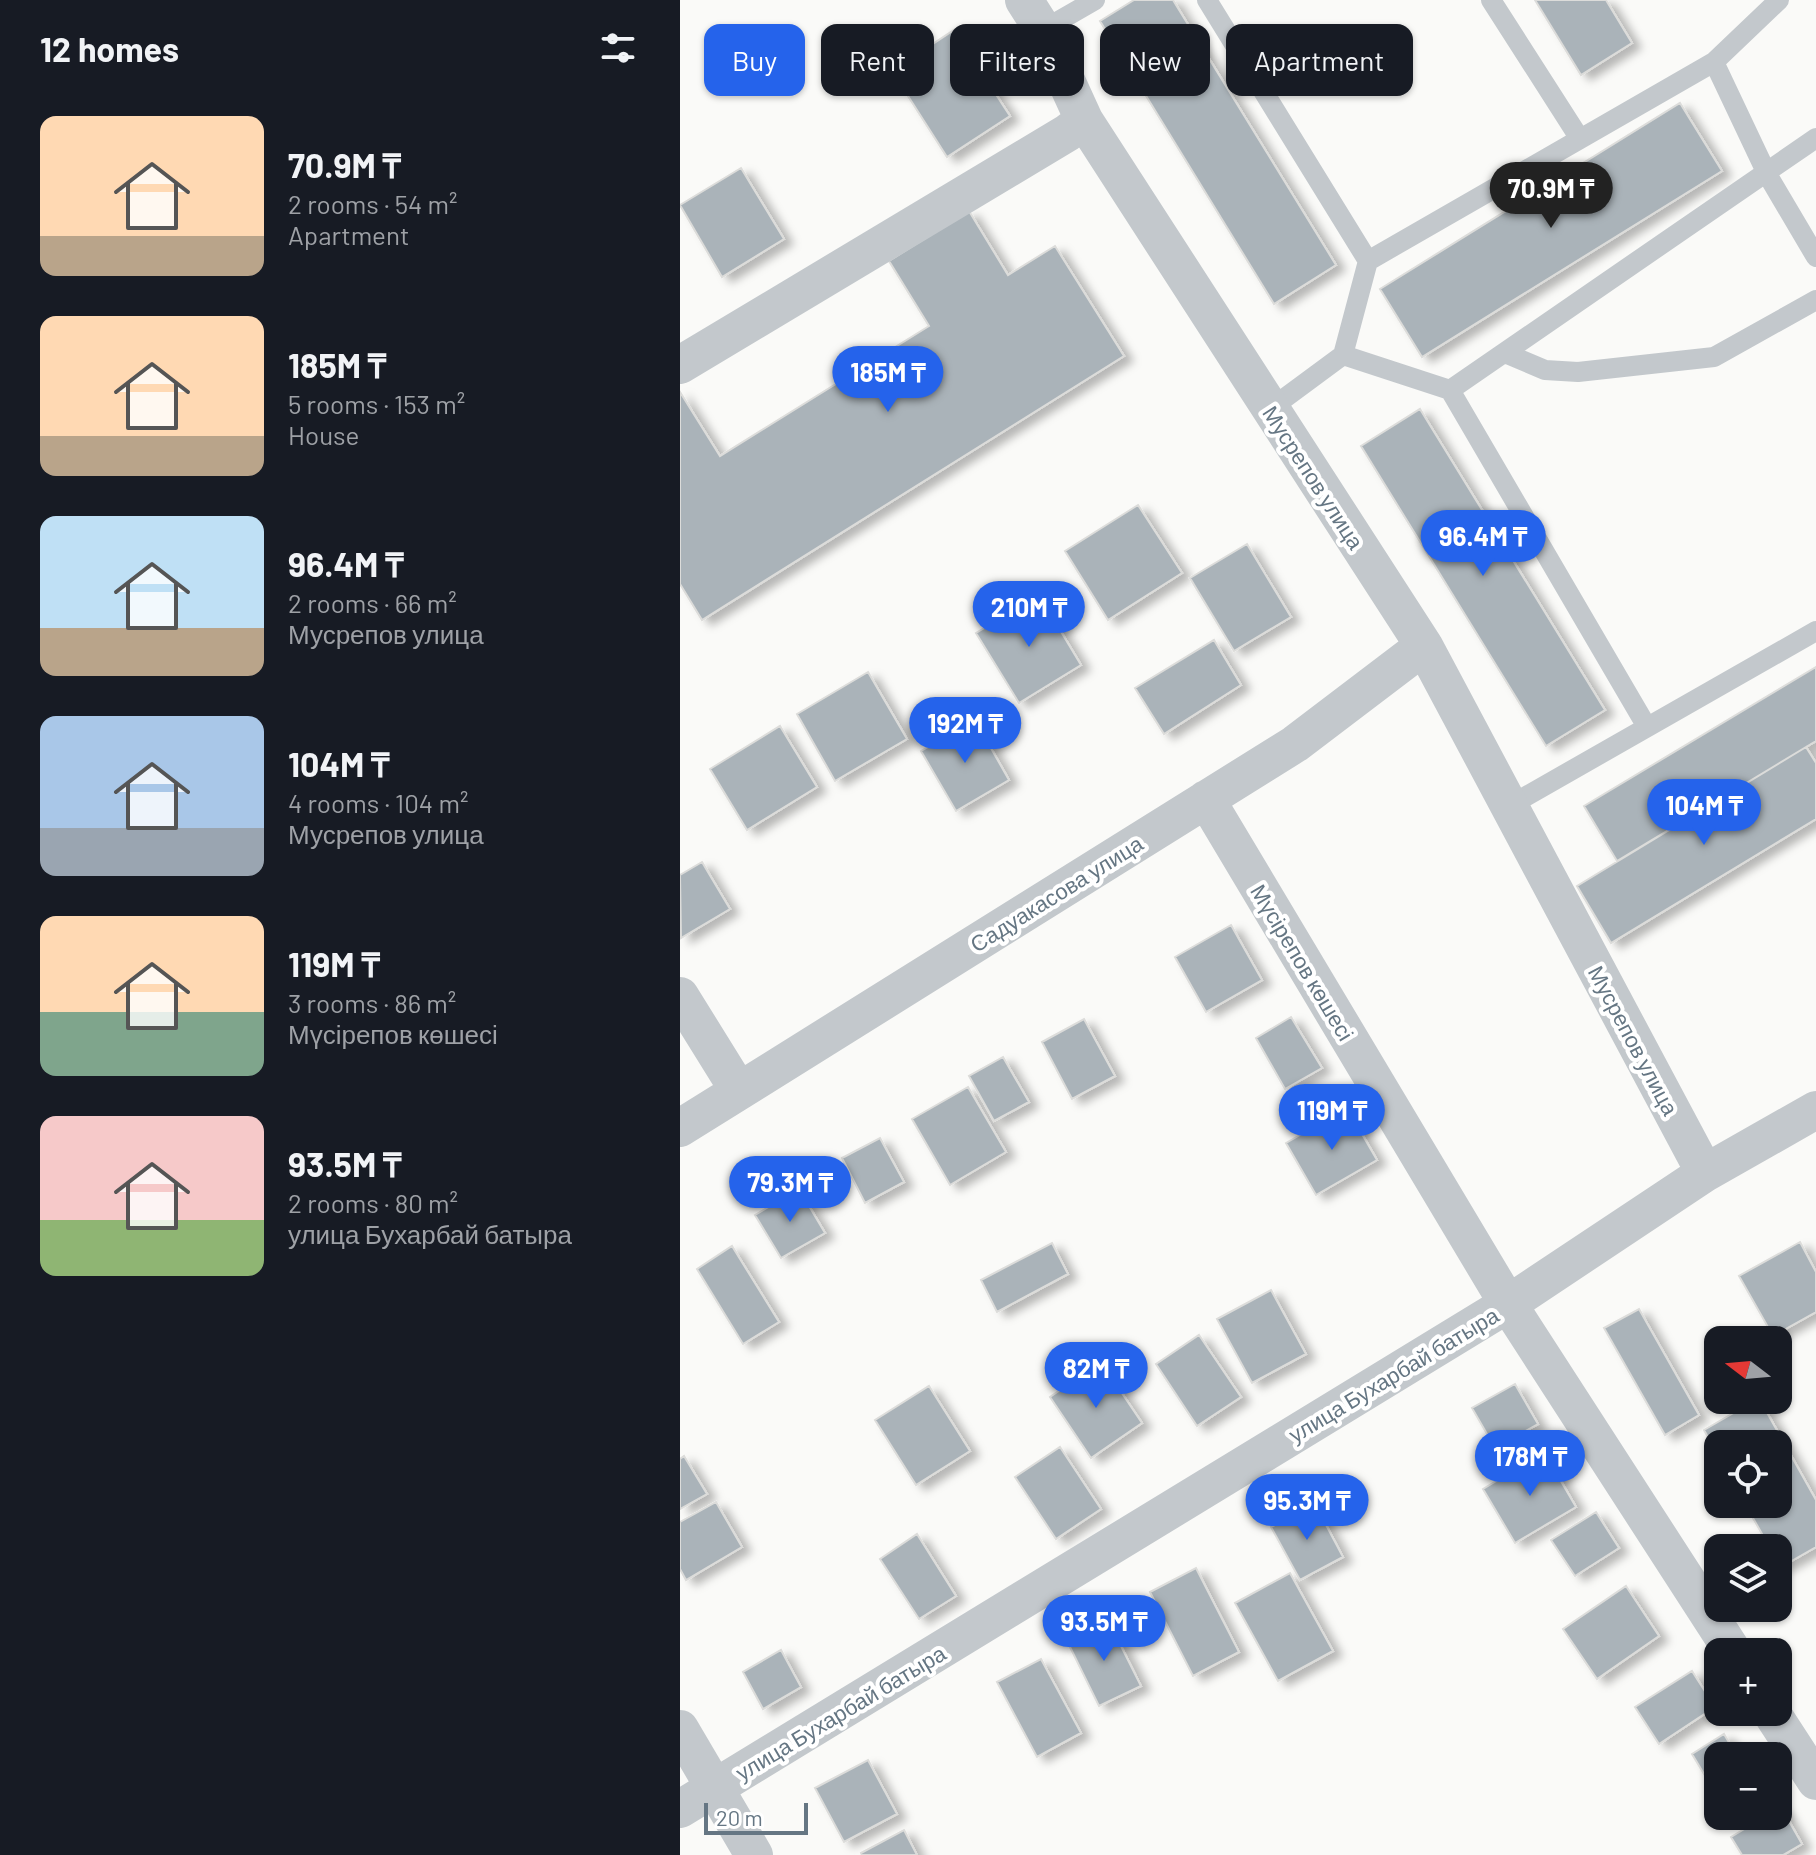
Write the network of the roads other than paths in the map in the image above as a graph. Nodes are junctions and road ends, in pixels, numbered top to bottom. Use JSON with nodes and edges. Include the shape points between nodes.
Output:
{"nodes":[{"id":1,"x":1095,"y":0,"type":"edge"},
{"id":2,"x":1207,"y":0,"type":"edge"},
{"id":3,"x":1491,"y":0,"type":"edge"},
{"id":4,"x":1779,"y":0,"type":"edge"},
{"id":5,"x":1033,"y":15,"type":"edge"},
{"id":6,"x":1714,"y":62,"type":"junction"},
{"id":7,"x":1084,"y":120,"type":"junction"},
{"id":8,"x":1816,"y":138,"type":"edge"},
{"id":9,"x":1580,"y":139,"type":"junction"},
{"id":10,"x":1767,"y":174,"type":"junction"},
{"id":11,"x":1816,"y":257,"type":"edge"},
{"id":12,"x":1368,"y":261,"type":"junction"},
{"id":13,"x":1816,"y":300,"type":"edge"},
{"id":14,"x":1505,"y":353,"type":"junction"},
{"id":15,"x":1343,"y":355,"type":"junction"},
{"id":16,"x":680,"y":365,"type":"edge"},
{"id":17,"x":1450,"y":390,"type":"junction"},
{"id":18,"x":1270,"y":409,"type":"junction"},
{"id":19,"x":1816,"y":631,"type":"edge"},
{"id":20,"x":1424,"y":646,"type":"junction"},
{"id":21,"x":1647,"y":727,"type":"junction"},
{"id":22,"x":1206,"y":799,"type":"junction"},
{"id":23,"x":1509,"y":806,"type":"junction"},
{"id":24,"x":680,"y":996,"type":"edge"},
{"id":25,"x":739,"y":1091,"type":"junction"},
{"id":26,"x":1816,"y":1110,"type":"edge"},
{"id":27,"x":680,"y":1128,"type":"edge"},
{"id":28,"x":1705,"y":1173,"type":"junction"},
{"id":29,"x":1508,"y":1304,"type":"junction"},
{"id":30,"x":1724,"y":1638,"type":"edge"},
{"id":31,"x":1780,"y":1726,"type":"edge"},
{"id":32,"x":680,"y":1729,"type":"edge"},
{"id":33,"x":1816,"y":1781,"type":"edge"},
{"id":34,"x":715,"y":1788,"type":"junction"},
{"id":35,"x":680,"y":1809,"type":"edge"},
{"id":36,"x":754,"y":1855,"type":"edge"}],
"edges":[{"from":1,"to":5,"type":"lane"},
{"from":2,"to":12,"type":"lane"},
{"from":3,"to":9,"type":"lane"},
{"from":4,"to":6,"type":"lane"},
{"from":5,"to":7,"type":"street","name":"Мусрепов улица"},
{"from":6,"to":9,"type":"lane"},
{"from":6,"to":10,"type":"lane"},
{"from":7,"to":16,"type":"street"},
{"from":7,"to":18,"type":"street","name":"Мусрепов улица"},
{"from":8,"to":10,"type":"lane"},
{"from":9,"to":12,"type":"lane"},
{"from":10,"to":11,"type":"lane"},
{"from":10,"to":14,"type":"lane"},
{"from":12,"to":15,"type":"lane"},
{"from":13,"to":14,"type":"lane","via":[[1714,357],[1578,372],[1545,370]]},
{"from":14,"to":17,"type":"lane"},
{"from":15,"to":17,"type":"lane"},
{"from":15,"to":18,"type":"lane"},
{"from":17,"to":21,"type":"lane"},
{"from":18,"to":20,"type":"street","name":"Мусрепов улица"},
{"from":19,"to":21,"type":"lane"},
{"from":20,"to":22,"type":"street","name":"Садуакасова улица","via":[[1295,744]]},
{"from":20,"to":23,"type":"street","name":"Мусрепов улица"},
{"from":21,"to":23,"type":"lane"},
{"from":22,"to":25,"type":"street","name":"Садуакасова улица"},
{"from":22,"to":29,"type":"street","name":"Мүсірепов көшесі"},
{"from":23,"to":28,"type":"street","name":"Мусрепов улица"},
{"from":24,"to":25,"type":"street"},
{"from":25,"to":27,"type":"street","name":"Садуакасова улица"},
{"from":26,"to":28,"type":"street","name":"улица Бухарбай батыра"},
{"from":28,"to":29,"type":"street","name":"улица Бухарбай батыра"},
{"from":29,"to":30,"type":"street","name":"Мүсірепов көшесі"},
{"from":29,"to":34,"type":"street","name":"улица Бухарбай батыра"},
{"from":31,"to":33,"type":"street"},
{"from":32,"to":34,"type":"street"},
{"from":34,"to":35,"type":"street","name":"улица Бухарбай батыра"},
{"from":34,"to":36,"type":"street"}]}
